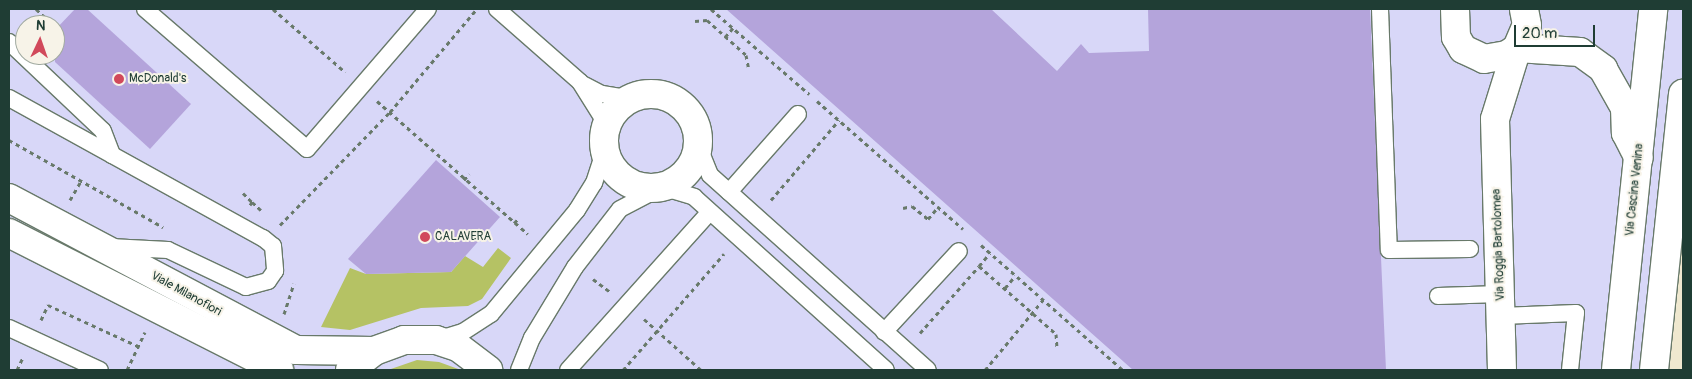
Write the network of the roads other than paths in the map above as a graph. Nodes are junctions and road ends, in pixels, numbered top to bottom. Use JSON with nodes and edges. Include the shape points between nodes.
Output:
{"nodes":[{"id":1,"x":145,"y":9,"type":"edge"},
{"id":2,"x":428,"y":9,"type":"edge"},
{"id":3,"x":497,"y":9,"type":"edge"},
{"id":4,"x":1380,"y":9,"type":"edge"},
{"id":5,"x":1455,"y":9,"type":"edge"},
{"id":6,"x":1524,"y":9,"type":"edge"},
{"id":7,"x":1653,"y":9,"type":"edge"},
{"id":8,"x":9,"y":42,"type":"edge"},
{"id":9,"x":1517,"y":48,"type":"junction"},
{"id":10,"x":1463,"y":49,"type":"junction"},
{"id":11,"x":580,"y":82,"type":"junction"},
{"id":12,"x":1683,"y":94,"type":"edge"},
{"id":13,"x":9,"y":98,"type":"edge"},
{"id":14,"x":633,"y":98,"type":"junction"},
{"id":15,"x":798,"y":114,"type":"dead end"},
{"id":16,"x":1495,"y":119,"type":"junction"},
{"id":17,"x":606,"y":137,"type":"junction"},
{"id":18,"x":698,"y":145,"type":"junction"},
{"id":19,"x":112,"y":155,"type":"junction"},
{"id":20,"x":1639,"y":158,"type":"junction"},
{"id":21,"x":662,"y":187,"type":"junction"},
{"id":22,"x":729,"y":192,"type":"junction"},
{"id":23,"x":9,"y":198,"type":"edge"},
{"id":24,"x":710,"y":212,"type":"junction"},
{"id":25,"x":9,"y":234,"type":"edge"},
{"id":26,"x":98,"y":246,"type":"junction"},
{"id":27,"x":1470,"y":249,"type":"dead end"},
{"id":28,"x":959,"y":250,"type":"dead end"},
{"id":29,"x":1438,"y":296,"type":"dead end"},
{"id":30,"x":1500,"y":305,"type":"junction"},
{"id":31,"x":9,"y":328,"type":"edge"},
{"id":32,"x":884,"y":332,"type":"junction"},
{"id":33,"x":436,"y":340,"type":"junction"},
{"id":34,"x":374,"y":351,"type":"junction"},
{"id":35,"x":100,"y":370,"type":"edge"},
{"id":36,"x":279,"y":370,"type":"edge"},
{"id":37,"x":350,"y":370,"type":"edge"},
{"id":38,"x":488,"y":370,"type":"edge"},
{"id":39,"x":519,"y":370,"type":"edge"},
{"id":40,"x":568,"y":370,"type":"edge"},
{"id":41,"x":886,"y":370,"type":"edge"},
{"id":42,"x":928,"y":370,"type":"edge"},
{"id":43,"x":1502,"y":370,"type":"edge"},
{"id":44,"x":1570,"y":370,"type":"edge"},
{"id":45,"x":1616,"y":370,"type":"edge"},
{"id":46,"x":1654,"y":370,"type":"edge"}],
"edges":[{"from":1,"to":2,"type":"lane","via":[[306,149]]},
{"from":3,"to":11,"type":"lane"},
{"from":4,"to":27,"type":"lane","via":[[1390,250]]},
{"from":5,"to":10,"type":"street","name":"Via Roggia Bartolomea","via":[[1452,23]]},
{"from":6,"to":9,"type":"street","name":"Via Roggia Bartolomea","via":[[1527,25]]},
{"from":7,"to":20,"type":"street","name":"Via Cascina Venina"},
{"from":8,"to":19,"type":"lane","via":[[103,131]]},
{"from":9,"to":10,"type":"street","via":[[1507,55],[1484,59]]},
{"from":9,"to":16,"type":"street","name":"Via Roggia Bartolomea"},
{"from":9,"to":20,"type":"street","via":[[1580,52],[1603,69],[1621,99],[1626,132]]},
{"from":10,"to":16,"type":"street","name":"Via Roggia Bartolomea","via":[[1484,85]]},
{"from":11,"to":14,"type":"lane","via":[[602,94]]},
{"from":11,"to":17,"type":"lane"},
{"from":12,"to":46,"type":"street"},
{"from":13,"to":19,"type":"lane"},
{"from":14,"to":17,"type":"street"},
{"from":14,"to":18,"type":"street","via":[[646,95],[673,100],[692,119]]},
{"from":15,"to":22,"type":"lane"},
{"from":16,"to":30,"type":"street","name":"Via Roggia Bartolomea"},
{"from":17,"to":21,"type":"street","via":[[610,164],[632,184]]},
{"from":17,"to":33,"type":"lane","via":[[594,183],[577,210],[491,314],[463,332]]},
{"from":18,"to":21,"type":"street","via":[[687,172]]},
{"from":18,"to":22,"type":"lane","via":[[710,175]]},
{"from":19,"to":26,"type":"lane","via":[[272,246],[275,271],[268,281],[246,287],[168,250]]},
{"from":20,"to":45,"type":"street","name":"Via Cascina Venina"},
{"from":21,"to":24,"type":"lane","via":[[694,197]]},
{"from":21,"to":39,"type":"lane","via":[[620,209],[575,266],[532,338]]},
{"from":22,"to":32,"type":"lane"},
{"from":23,"to":26,"type":"street","name":"Viale Milanofiori"},
{"from":24,"to":40,"type":"lane"},
{"from":24,"to":41,"type":"lane"},
{"from":25,"to":36,"type":"street","name":"Viale Milanofiori"},
{"from":26,"to":34,"type":"street","name":"Viale Milanofiori","via":[[296,350]]},
{"from":28,"to":32,"type":"lane"},
{"from":29,"to":30,"type":"lane"},
{"from":30,"to":43,"type":"street","name":"Via Roggia Bartolomea"},
{"from":30,"to":44,"type":"lane","via":[[1576,313]]},
{"from":31,"to":35,"type":"lane"},
{"from":32,"to":42,"type":"lane"},
{"from":33,"to":34,"type":"street","name":"Viale Milanofiori","via":[[404,340]]},
{"from":33,"to":38,"type":"street","name":"Viale Milanofiori","via":[[458,347]]},
{"from":34,"to":37,"type":"street","name":"Viale Milanofiori"}]}
